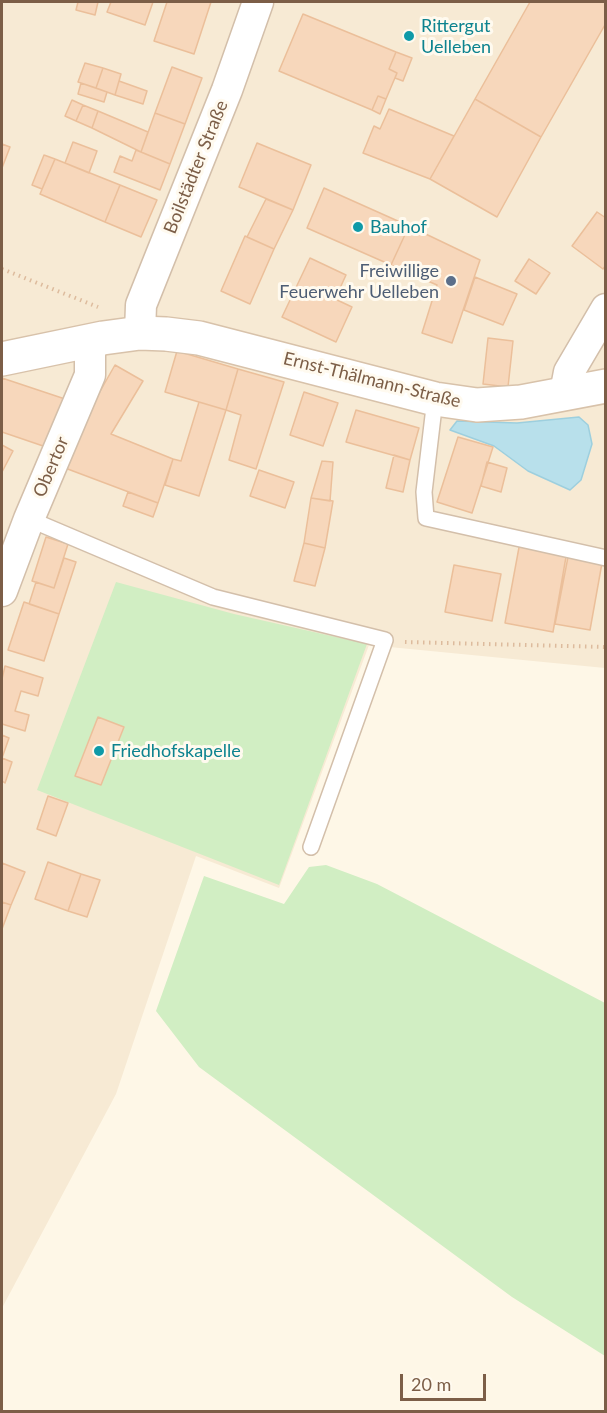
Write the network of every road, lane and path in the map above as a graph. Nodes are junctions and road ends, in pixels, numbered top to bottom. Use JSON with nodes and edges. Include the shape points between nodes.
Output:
{"nodes":[{"id":1,"x":258,"y":2,"type":"edge"},
{"id":2,"x":2,"y":269,"type":"edge"},
{"id":3,"x":606,"y":309,"type":"edge"},
{"id":4,"x":140,"y":333,"type":"junction"},
{"id":5,"x":90,"y":341,"type":"junction"},
{"id":6,"x":2,"y":360,"type":"edge"},
{"id":7,"x":606,"y":386,"type":"edge"},
{"id":8,"x":565,"y":393,"type":"junction"},
{"id":9,"x":435,"y":399,"type":"junction"},
{"id":10,"x":29,"y":519,"type":"junction"},
{"id":11,"x":606,"y":558,"type":"edge"},
{"id":12,"x":2,"y":591,"type":"edge"},
{"id":13,"x":386,"y":640,"type":"junction"},
{"id":14,"x":606,"y":646,"type":"edge"},
{"id":15,"x":311,"y":847,"type":"dead end"}],
"edges":[{"from":1,"to":4,"type":"street","name":"Boilstädter Straße","via":[[141,305]]},
{"from":2,"to":4,"type":"path","via":[[98,307]]},
{"from":3,"to":8,"type":"street","via":[[569,372]]},
{"from":4,"to":5,"type":"street","name":"Ernst-Thälmann-Straße"},
{"from":4,"to":9,"type":"street","name":"Ernst-Thälmann-Straße","via":[[199,338]]},
{"from":5,"to":6,"type":"street","name":"Ernst-Thälmann-Straße"},
{"from":5,"to":10,"type":"street","name":"Obertor","via":[[90,375]]},
{"from":7,"to":8,"type":"street","name":"Ernst-Thälmann-Straße"},
{"from":8,"to":9,"type":"street","name":"Ernst-Thälmann-Straße","via":[[477,405]]},
{"from":9,"to":11,"type":"lane","via":[[424,492],[426,518]]},
{"from":10,"to":12,"type":"street","name":"Obertor"},
{"from":10,"to":13,"type":"lane","via":[[213,597]]},
{"from":13,"to":14,"type":"path"},
{"from":13,"to":15,"type":"lane"}]}
